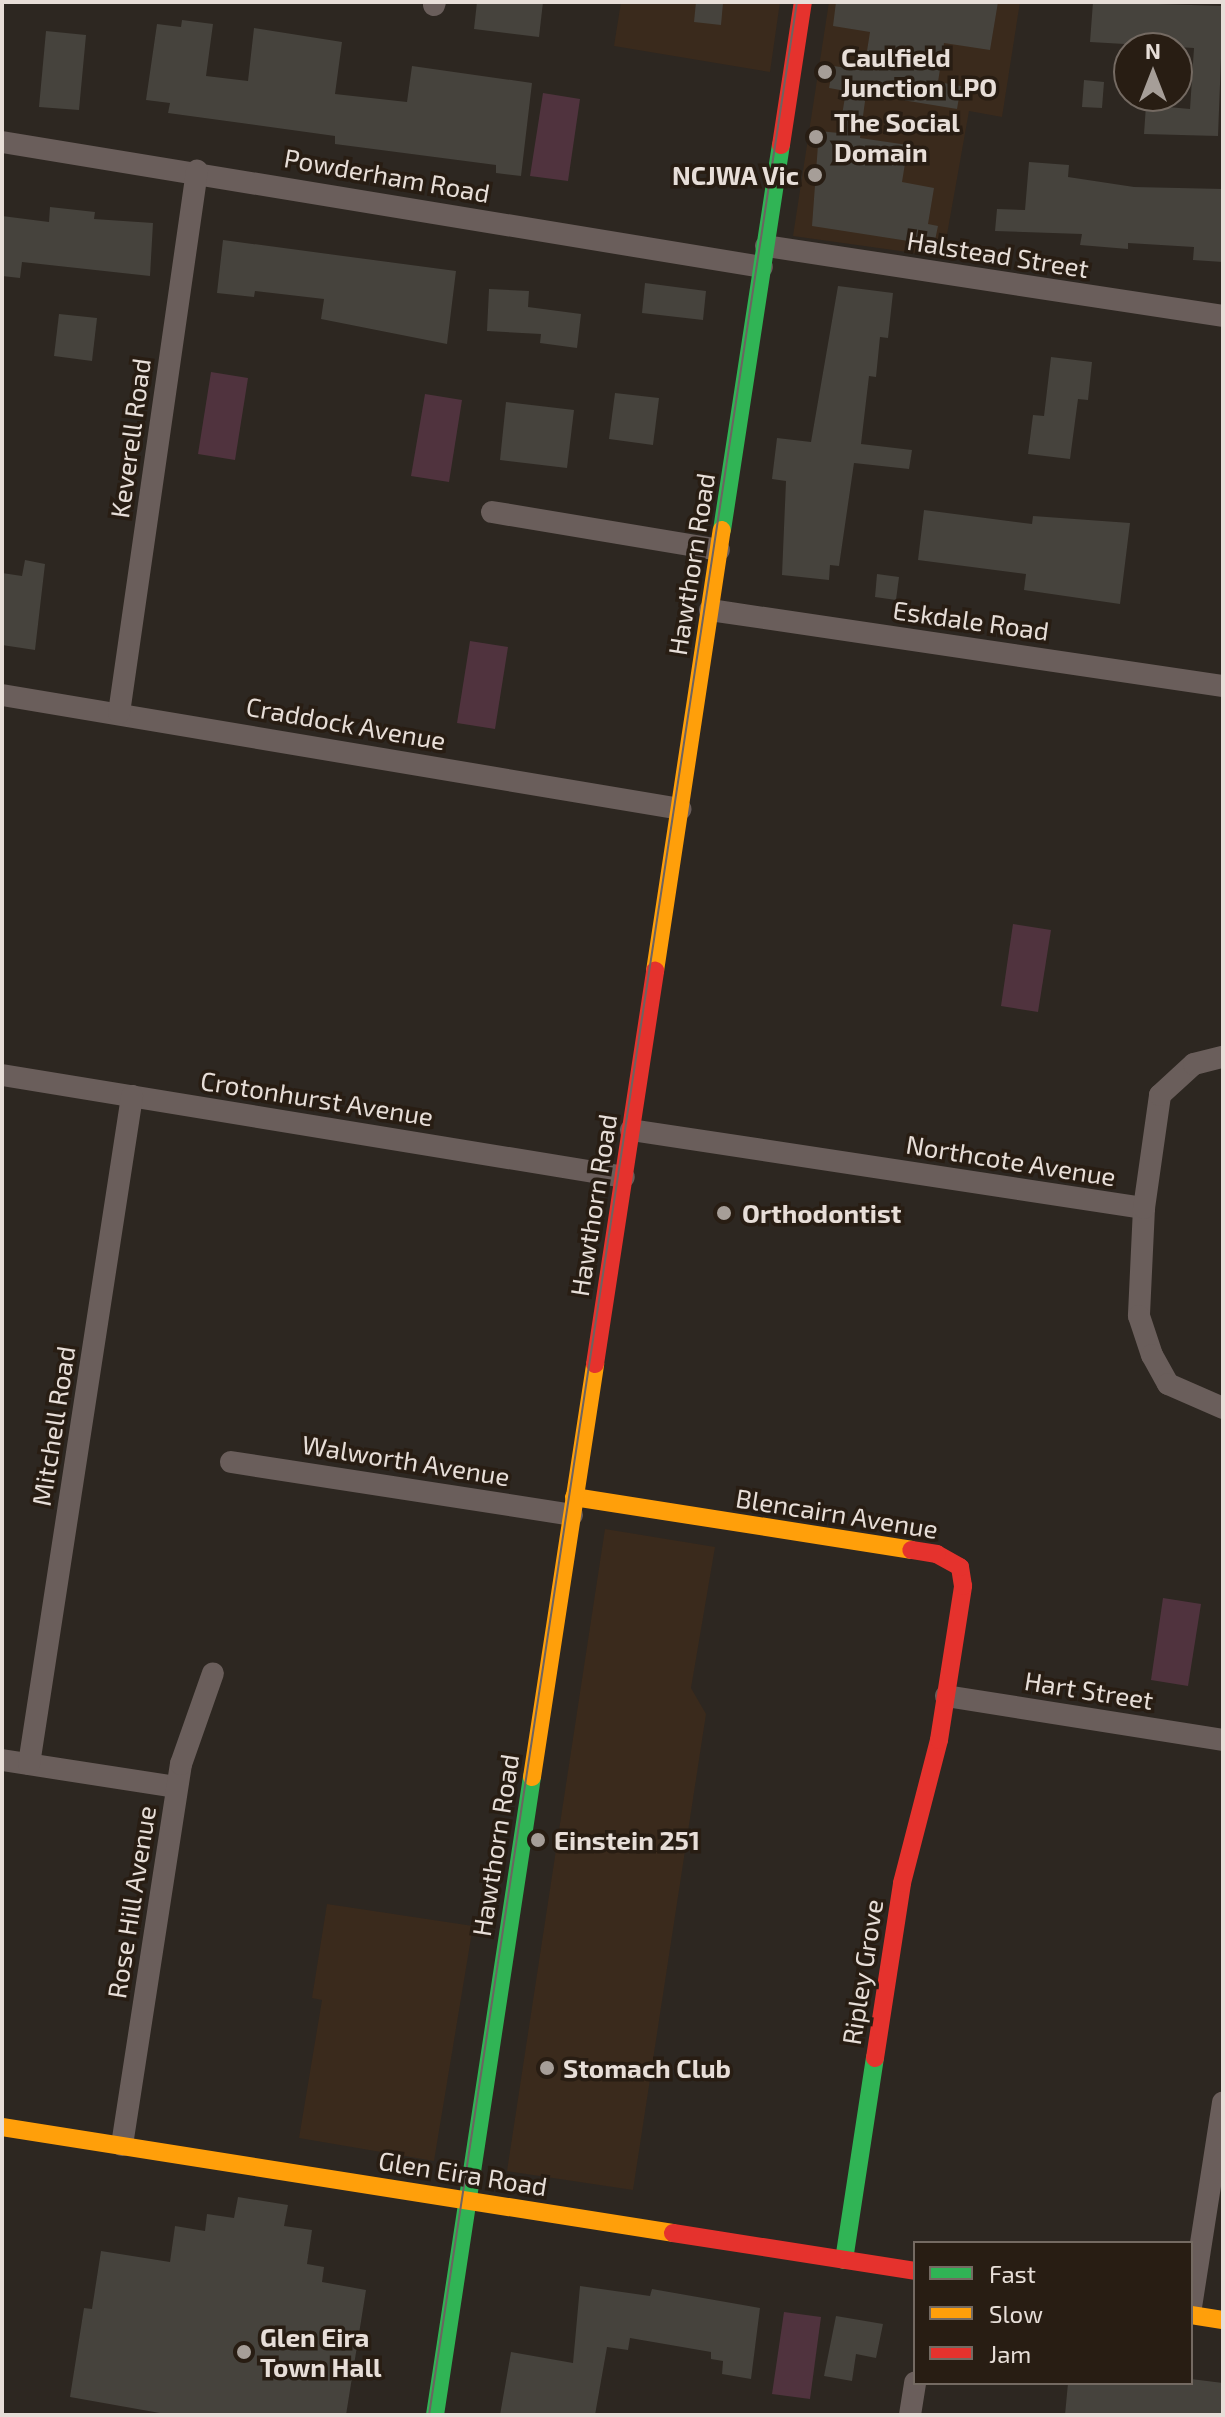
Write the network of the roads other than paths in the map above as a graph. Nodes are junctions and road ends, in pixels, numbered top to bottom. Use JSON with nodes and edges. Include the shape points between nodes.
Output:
{"nodes":[{"id":1,"x":803,"y":2,"type":"edge"},
{"id":2,"x":2,"y":142,"type":"edge"},
{"id":3,"x":197,"y":171,"type":"junction"},
{"id":4,"x":764,"y":256,"type":"junction"},
{"id":5,"x":1223,"y":316,"type":"edge"},
{"id":6,"x":492,"y":512,"type":"dead end"},
{"id":7,"x":719,"y":550,"type":"junction"},
{"id":8,"x":710,"y":610,"type":"junction"},
{"id":9,"x":1223,"y":686,"type":"edge"},
{"id":10,"x":2,"y":695,"type":"edge"},
{"id":11,"x":119,"y":713,"type":"junction"},
{"id":12,"x":680,"y":809,"type":"junction"},
{"id":13,"x":1223,"y":1057,"type":"edge"},
{"id":14,"x":2,"y":1075,"type":"edge"},
{"id":15,"x":132,"y":1096,"type":"junction"},
{"id":16,"x":631,"y":1130,"type":"junction"},
{"id":17,"x":624,"y":1177,"type":"junction"},
{"id":18,"x":1144,"y":1208,"type":"junction"},
{"id":19,"x":1223,"y":1408,"type":"edge"},
{"id":20,"x":231,"y":1462,"type":"dead end"},
{"id":21,"x":573,"y":1506,"type":"junction"},
{"id":22,"x":213,"y":1673,"type":"dead end"},
{"id":23,"x":946,"y":1696,"type":"junction"},
{"id":24,"x":1223,"y":1740,"type":"edge"},
{"id":25,"x":2,"y":1760,"type":"edge"},
{"id":26,"x":29,"y":1764,"type":"junction"},
{"id":27,"x":177,"y":1787,"type":"junction"},
{"id":28,"x":1223,"y":2102,"type":"edge"},
{"id":29,"x":2,"y":2127,"type":"edge"},
{"id":30,"x":122,"y":2145,"type":"junction"},
{"id":31,"x":467,"y":2201,"type":"junction"},
{"id":32,"x":844,"y":2260,"type":"junction"},
{"id":33,"x":913,"y":2271,"type":"edge"},
{"id":34,"x":1193,"y":2294,"type":"edge"},
{"id":35,"x":1193,"y":2315,"type":"edge"},
{"id":36,"x":1223,"y":2320,"type":"edge"},
{"id":37,"x":915,"y":2385,"type":"edge"},
{"id":38,"x":435,"y":2415,"type":"edge"},
{"id":39,"x":910,"y":2415,"type":"edge"}],
"edges":[{"from":1,"to":4,"type":"main road","name":"Hawthorn Road"},
{"from":2,"to":3,"type":"street","name":"Powderham Road"},
{"from":3,"to":4,"type":"street","name":"Powderham Road"},
{"from":3,"to":11,"type":"street","name":"Keverell Road"},
{"from":4,"to":5,"type":"street","name":"Halstead Street"},
{"from":4,"to":7,"type":"main road","name":"Hawthorn Road"},
{"from":6,"to":7,"type":"street"},
{"from":7,"to":8,"type":"main road","name":"Hawthorn Road"},
{"from":8,"to":9,"type":"street","name":"Eskdale Road"},
{"from":8,"to":12,"type":"main road","name":"Hawthorn Road"},
{"from":10,"to":11,"type":"street","name":"Craddock Avenue"},
{"from":11,"to":12,"type":"street","name":"Craddock Avenue"},
{"from":12,"to":16,"type":"main road","name":"Hawthorn Road"},
{"from":13,"to":18,"type":"street","via":[[1194,1064],[1160,1095]]},
{"from":14,"to":15,"type":"street","name":"Crotonhurst Avenue"},
{"from":15,"to":17,"type":"street","name":"Crotonhurst Avenue"},
{"from":15,"to":26,"type":"street","name":"Mitchell Road"},
{"from":16,"to":17,"type":"main road","name":"Hawthorn Road"},
{"from":16,"to":18,"type":"street","name":"Northcote Avenue"},
{"from":17,"to":21,"type":"main road","name":"Hawthorn Road"},
{"from":18,"to":19,"type":"street","name":"Northcote Avenue","via":[[1139,1316],[1152,1355],[1168,1384]]},
{"from":20,"to":21,"type":"street","name":"Walworth Avenue"},
{"from":21,"to":23,"type":"main road","name":"Blencairn Avenue","via":[[946,1556],[960,1567],[963,1586]]},
{"from":21,"to":31,"type":"main road","name":"Hawthorn Road"},
{"from":22,"to":27,"type":"street","name":"Rose Hill Avenue"},
{"from":23,"to":24,"type":"street","name":"Hart Street"},
{"from":23,"to":32,"type":"main road","name":"Ripley Grove","via":[[902,1883]]},
{"from":25,"to":26,"type":"street"},
{"from":26,"to":27,"type":"street"},
{"from":27,"to":30,"type":"street","name":"Rose Hill Avenue"},
{"from":28,"to":34,"type":"street"},
{"from":29,"to":30,"type":"main road","name":"Glen Eira Road"},
{"from":30,"to":31,"type":"main road","name":"Glen Eira Road"},
{"from":31,"to":32,"type":"main road","name":"Glen Eira Road"},
{"from":31,"to":38,"type":"main road","name":"Hawthorn Road"},
{"from":32,"to":33,"type":"main road","name":"Glen Eira Road"},
{"from":35,"to":36,"type":"main road"},
{"from":37,"to":39,"type":"street"}]}
